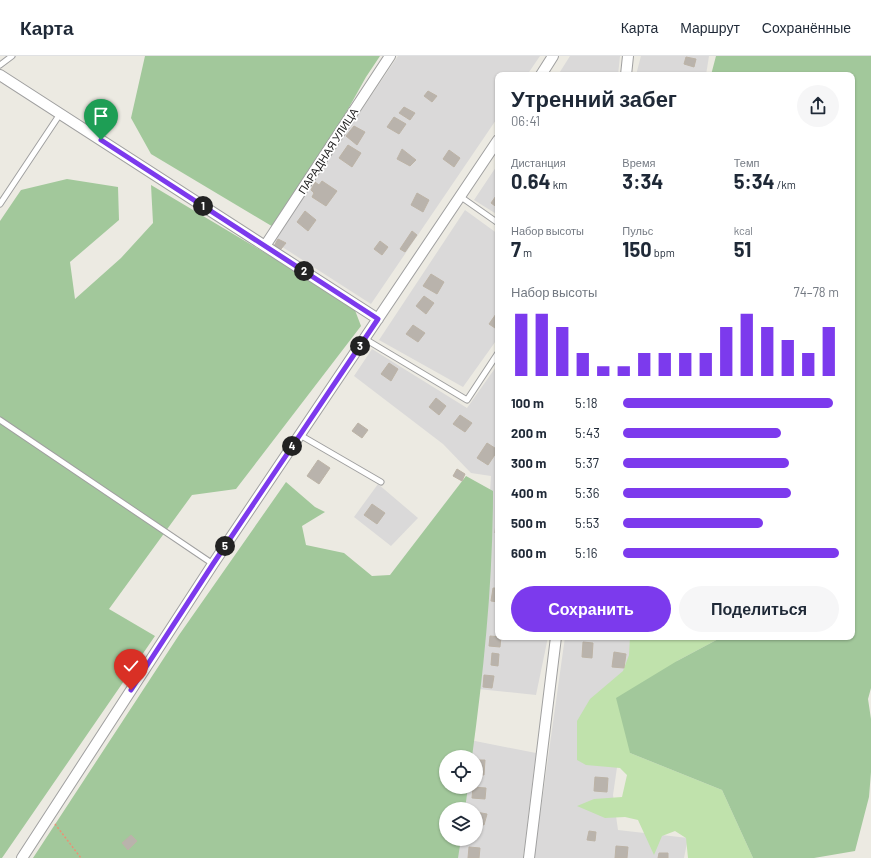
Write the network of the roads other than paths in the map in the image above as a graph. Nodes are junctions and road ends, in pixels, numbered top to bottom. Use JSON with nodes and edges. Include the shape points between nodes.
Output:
{"nodes":[{"id":1,"x":12,"y":56,"type":"edge"},
{"id":2,"x":390,"y":56,"type":"edge"},
{"id":3,"x":553,"y":56,"type":"edge"},
{"id":4,"x":628,"y":56,"type":"edge"},
{"id":5,"x":0,"y":65,"type":"edge"},
{"id":6,"x":543,"y":72,"type":"edge"},
{"id":7,"x":626,"y":72,"type":"edge"},
{"id":8,"x":0,"y":75,"type":"edge"},
{"id":9,"x":60,"y":114,"type":"junction"},
{"id":10,"x":495,"y":145,"type":"edge"},
{"id":11,"x":461,"y":197,"type":"junction"},
{"id":12,"x":0,"y":204,"type":"edge"},
{"id":13,"x":495,"y":221,"type":"edge"},
{"id":14,"x":265,"y":246,"type":"junction"},
{"id":15,"x":378,"y":319,"type":"junction"},
{"id":16,"x":365,"y":339,"type":"junction"},
{"id":17,"x":495,"y":358,"type":"edge"},
{"id":18,"x":0,"y":420,"type":"edge"},
{"id":19,"x":300,"y":435,"type":"junction"},
{"id":20,"x":381,"y":482,"type":"dead end"},
{"id":21,"x":213,"y":564,"type":"junction"},
{"id":22,"x":556,"y":640,"type":"edge"},
{"id":23,"x":22,"y":858,"type":"edge"},
{"id":24,"x":529,"y":858,"type":"edge"}],
"edges":[{"from":1,"to":5,"type":"lane"},
{"from":2,"to":14,"type":"street","name":"ПАРАДНАЯ УЛИЦА"},
{"from":3,"to":6,"type":"street"},
{"from":4,"to":7,"type":"street"},
{"from":8,"to":9,"type":"street"},
{"from":9,"to":12,"type":"lane"},
{"from":9,"to":14,"type":"street"},
{"from":10,"to":11,"type":"street"},
{"from":11,"to":13,"type":"lane"},
{"from":11,"to":15,"type":"street"},
{"from":14,"to":15,"type":"street"},
{"from":15,"to":16,"type":"street"},
{"from":16,"to":17,"type":"lane","via":[[467,400]]},
{"from":16,"to":19,"type":"street"},
{"from":18,"to":21,"type":"lane"},
{"from":19,"to":20,"type":"lane"},
{"from":19,"to":21,"type":"street"},
{"from":21,"to":23,"type":"street"},
{"from":22,"to":24,"type":"street"}]}
